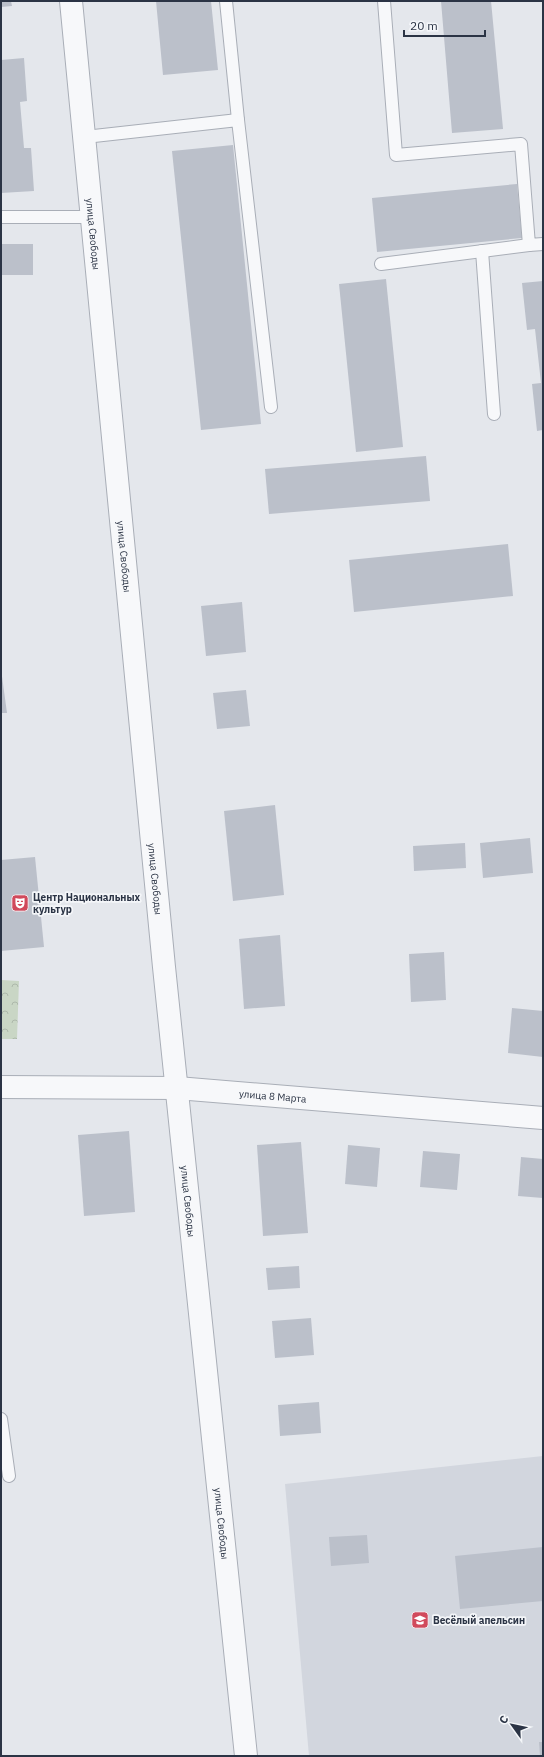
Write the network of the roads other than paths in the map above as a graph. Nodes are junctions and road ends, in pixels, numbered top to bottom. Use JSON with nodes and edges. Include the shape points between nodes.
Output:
{"nodes":[{"id":1,"x":71,"y":1,"type":"edge"},
{"id":2,"x":226,"y":1,"type":"edge"},
{"id":3,"x":384,"y":1,"type":"edge"},
{"id":4,"x":238,"y":120,"type":"junction"},
{"id":5,"x":85,"y":137,"type":"junction"},
{"id":6,"x":1,"y":217,"type":"edge"},
{"id":7,"x":92,"y":217,"type":"junction"},
{"id":8,"x":543,"y":244,"type":"edge"},
{"id":9,"x":529,"y":245,"type":"junction"},
{"id":10,"x":482,"y":251,"type":"junction"},
{"id":11,"x":381,"y":264,"type":"dead end"},
{"id":12,"x":270,"y":407,"type":"dead end"},
{"id":13,"x":494,"y":414,"type":"dead end"},
{"id":14,"x":1,"y":1087,"type":"edge"},
{"id":15,"x":177,"y":1088,"type":"junction"},
{"id":16,"x":543,"y":1118,"type":"edge"},
{"id":17,"x":1,"y":1419,"type":"edge"},
{"id":18,"x":9,"y":1476,"type":"dead end"},
{"id":19,"x":246,"y":1756,"type":"edge"}],
"edges":[{"from":1,"to":5,"type":"street","name":"улица Свободы"},
{"from":2,"to":4,"type":"lane"},
{"from":3,"to":9,"type":"lane","via":[[396,155],[521,144]]},
{"from":4,"to":5,"type":"lane"},
{"from":4,"to":12,"type":"lane"},
{"from":5,"to":7,"type":"street","name":"улица Свободы"},
{"from":6,"to":7,"type":"lane"},
{"from":7,"to":15,"type":"street","name":"улица Свободы"},
{"from":8,"to":9,"type":"lane"},
{"from":9,"to":10,"type":"lane"},
{"from":10,"to":11,"type":"lane"},
{"from":10,"to":13,"type":"lane"},
{"from":14,"to":15,"type":"street","name":"улица 8 Марта"},
{"from":15,"to":16,"type":"street","name":"улица 8 Марта"},
{"from":15,"to":19,"type":"street","name":"улица Свободы"},
{"from":17,"to":18,"type":"lane"}]}
